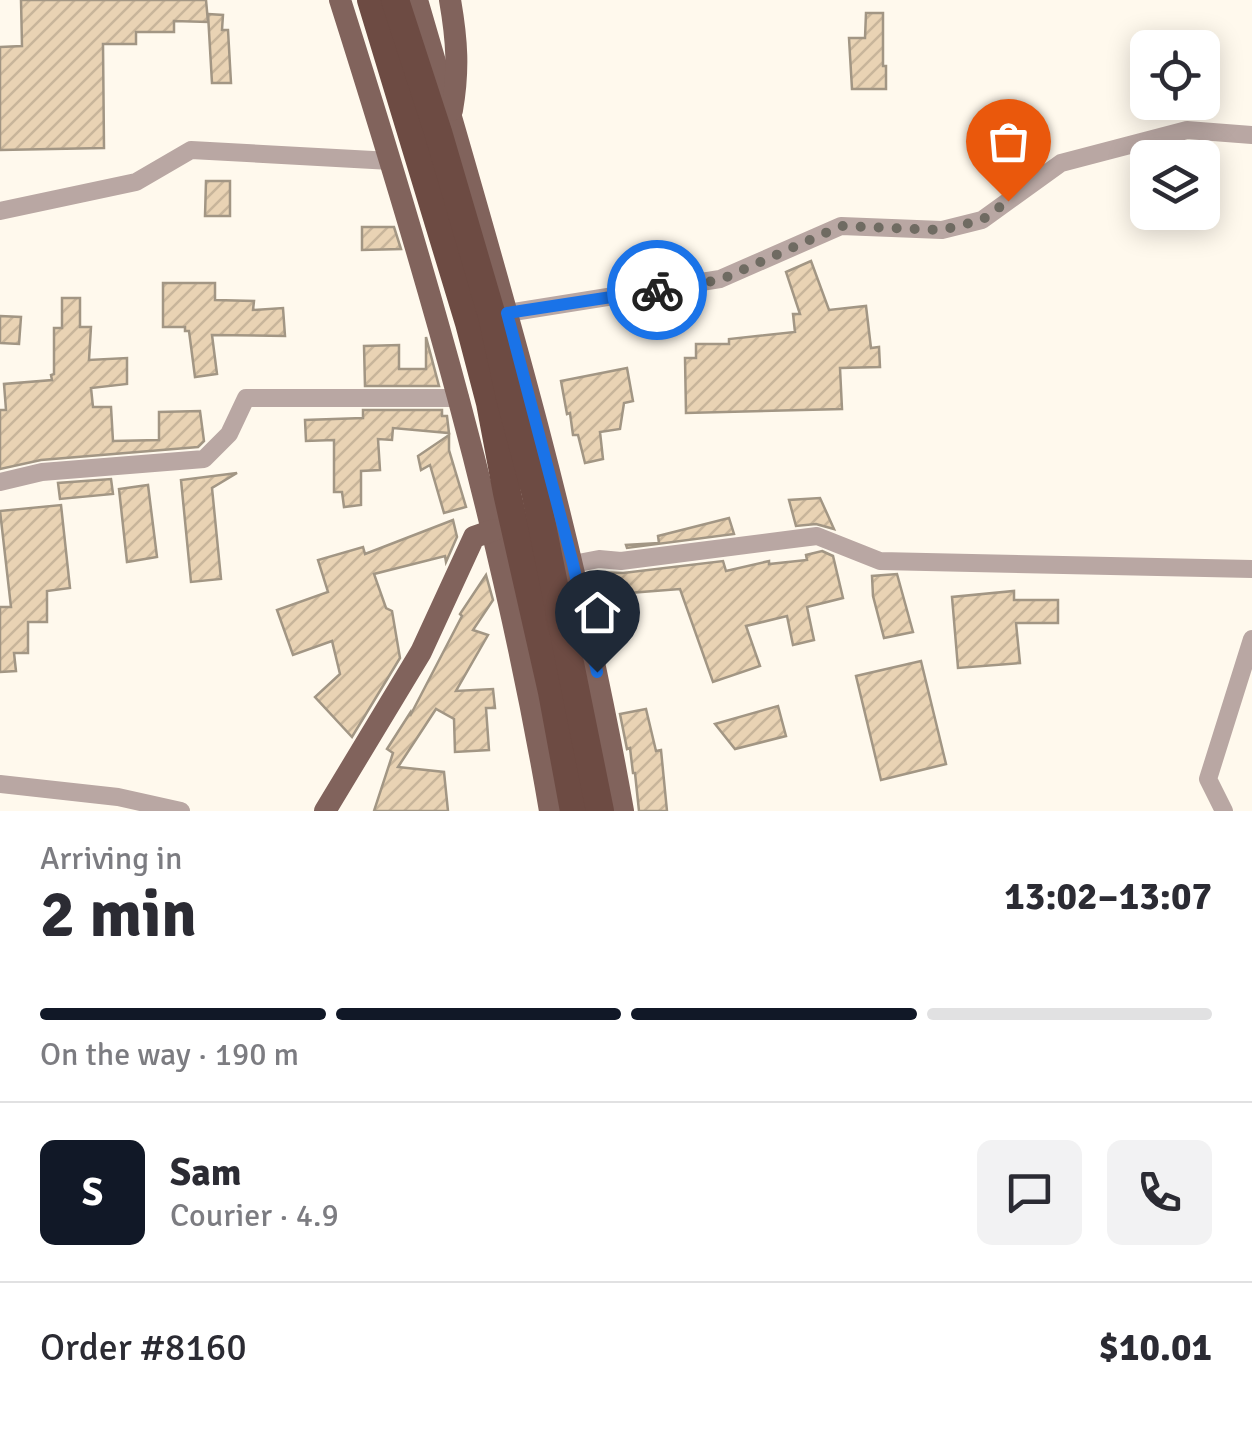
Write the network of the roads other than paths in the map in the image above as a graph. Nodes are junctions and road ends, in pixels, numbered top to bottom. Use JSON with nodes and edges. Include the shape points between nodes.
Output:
{"nodes":[{"id":1,"x":340,"y":0,"type":"edge"},
{"id":2,"x":371,"y":0,"type":"edge"},
{"id":3,"x":395,"y":0,"type":"edge"},
{"id":4,"x":417,"y":0,"type":"edge"},
{"id":5,"x":450,"y":0,"type":"edge"},
{"id":6,"x":451,"y":116,"type":"junction"},
{"id":7,"x":1252,"y":136,"type":"edge"},
{"id":8,"x":391,"y":161,"type":"junction"},
{"id":9,"x":0,"y":211,"type":"edge"},
{"id":10,"x":507,"y":313,"type":"junction"},
{"id":11,"x":460,"y":398,"type":"junction"},
{"id":12,"x":0,"y":482,"type":"edge"},
{"id":13,"x":494,"y":530,"type":"junction"},
{"id":14,"x":573,"y":564,"type":"junction"},
{"id":15,"x":1252,"y":569,"type":"edge"},
{"id":16,"x":1252,"y":639,"type":"edge"},
{"id":17,"x":0,"y":784,"type":"edge"},
{"id":18,"x":181,"y":811,"type":"edge"},
{"id":19,"x":325,"y":811,"type":"edge"},
{"id":20,"x":550,"y":811,"type":"edge"},
{"id":21,"x":574,"y":811,"type":"edge"},
{"id":22,"x":600,"y":811,"type":"edge"},
{"id":23,"x":623,"y":811,"type":"edge"},
{"id":24,"x":1224,"y":811,"type":"edge"}],
"edges":[{"from":1,"to":8,"type":"main road"},
{"from":2,"to":21,"type":"highway","via":[[490,403]]},
{"from":3,"to":22,"type":"highway","via":[[492,316]]},
{"from":4,"to":6,"type":"main road"},
{"from":5,"to":6,"type":"main road","via":[[458,72]]},
{"from":6,"to":10,"type":"main road"},
{"from":7,"to":10,"type":"street","via":[[1187,130],[1061,163],[982,220],[942,230],[841,226],[720,280]]},
{"from":8,"to":9,"type":"street","via":[[192,150],[136,182]]},
{"from":8,"to":11,"type":"main road"},
{"from":10,"to":14,"type":"main road"},
{"from":11,"to":12,"type":"street","via":[[246,398],[229,434],[204,460],[42,472]]},
{"from":11,"to":13,"type":"main road"},
{"from":13,"to":19,"type":"main road","via":[[474,537],[421,652]]},
{"from":13,"to":20,"type":"main road"},
{"from":14,"to":15,"type":"street","via":[[817,536],[880,560]]},
{"from":14,"to":23,"type":"main road"},
{"from":16,"to":24,"type":"street","via":[[1208,780]]},
{"from":17,"to":18,"type":"street"}]}
